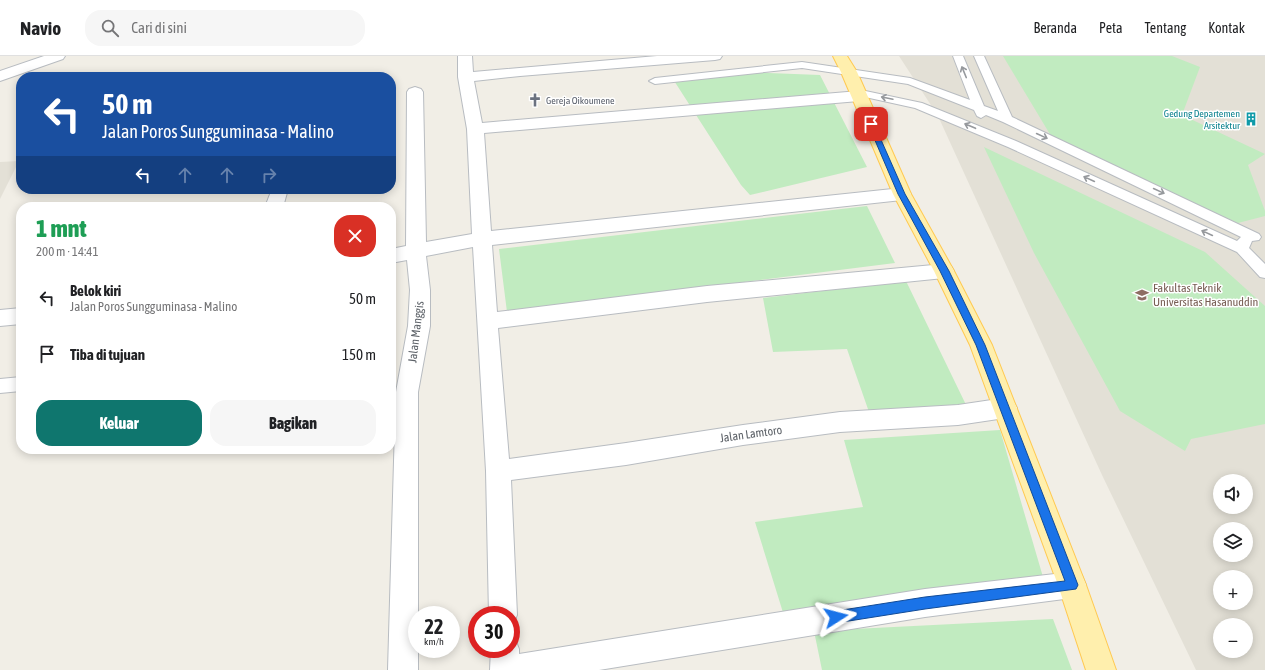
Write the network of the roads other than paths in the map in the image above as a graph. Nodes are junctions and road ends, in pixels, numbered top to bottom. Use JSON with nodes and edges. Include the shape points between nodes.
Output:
{"nodes":[{"id":1,"x":58,"y":56,"type":"edge"},
{"id":2,"x":465,"y":56,"type":"edge"},
{"id":3,"x":715,"y":56,"type":"edge"},
{"id":4,"x":958,"y":56,"type":"edge"},
{"id":5,"x":979,"y":56,"type":"edge"},
{"id":6,"x":0,"y":76,"type":"edge"},
{"id":7,"x":466,"y":77,"type":"junction"},
{"id":8,"x":851,"y":79,"type":"edge"},
{"id":9,"x":655,"y":81,"type":"dead end"},
{"id":10,"x":415,"y":92,"type":"dead end"},
{"id":11,"x":979,"y":108,"type":"junction"},
{"id":12,"x":1007,"y":119,"type":"junction"},
{"id":13,"x":475,"y":129,"type":"junction"},
{"id":14,"x":988,"y":134,"type":"junction"},
{"id":15,"x":902,"y":194,"type":"junction"},
{"id":16,"x":1260,"y":237,"type":"edge"},
{"id":17,"x":482,"y":239,"type":"junction"},
{"id":18,"x":1242,"y":249,"type":"junction"},
{"id":19,"x":416,"y":251,"type":"junction"},
{"id":20,"x":396,"y":255,"type":"edge"},
{"id":21,"x":1263,"y":269,"type":"edge"},
{"id":22,"x":944,"y":271,"type":"junction"},
{"id":23,"x":16,"y":316,"type":"edge"},
{"id":24,"x":0,"y":318,"type":"edge"},
{"id":25,"x":487,"y":321,"type":"junction"},
{"id":26,"x":16,"y":384,"type":"edge"},
{"id":27,"x":0,"y":386,"type":"edge"},
{"id":28,"x":1005,"y":408,"type":"junction"},
{"id":29,"x":498,"y":471,"type":"junction"},
{"id":30,"x":1072,"y":585,"type":"junction"},
{"id":31,"x":504,"y":606,"type":"edge"},
{"id":32,"x":505,"y":658,"type":"edge"},
{"id":33,"x":403,"y":670,"type":"edge"},
{"id":34,"x":505,"y":670,"type":"edge"},
{"id":35,"x":510,"y":670,"type":"edge"},
{"id":36,"x":1101,"y":670,"type":"edge"}],
"edges":[{"from":1,"to":6,"type":"street"},
{"from":2,"to":7,"type":"street"},
{"from":3,"to":7,"type":"street"},
{"from":11,"to":4,"type":"lane","one_way":true},
{"from":5,"to":12,"type":"lane"},
{"from":7,"to":13,"type":"street"},
{"from":8,"to":9,"type":"lane","via":[[802,65]]},
{"from":8,"to":11,"type":"lane","via":[[910,81]]},
{"from":8,"to":13,"type":"street","via":[[696,109]]},
{"from":14,"to":8,"type":"lane","one_way":true},
{"from":8,"to":15,"type":"main road"},
{"from":10,"to":19,"type":"street","name":"Jalan Manggis"},
{"from":11,"to":12,"type":"lane"},
{"from":11,"to":14,"type":"lane"},
{"from":12,"to":16,"type":"lane","one_way":true},
{"from":13,"to":17,"type":"street"},
{"from":18,"to":14,"type":"lane","one_way":true},
{"from":15,"to":17,"type":"street"},
{"from":15,"to":22,"type":"main road"},
{"from":16,"to":18,"type":"lane","via":[[1244,241]]},
{"from":17,"to":19,"type":"street"},
{"from":17,"to":25,"type":"street"},
{"from":18,"to":21,"type":"lane","via":[[1248,258]]},
{"from":19,"to":20,"type":"street"},
{"from":19,"to":33,"type":"street","name":"Jalan Manggis","via":[[420,290],[419,326],[407,392]]},
{"from":22,"to":25,"type":"street","via":[[707,294]]},
{"from":22,"to":28,"type":"main road","via":[[981,345]]},
{"from":23,"to":24,"type":"street"},
{"from":25,"to":29,"type":"street"},
{"from":26,"to":27,"type":"lane"},
{"from":28,"to":29,"type":"street","name":"Jalan Lamtoro","via":[[958,415],[840,422]]},
{"from":28,"to":30,"type":"main road"},
{"from":29,"to":31,"type":"street"},
{"from":30,"to":35,"type":"street","via":[[925,603]]},
{"from":30,"to":36,"type":"main road"},
{"from":32,"to":34,"type":"street"}]}
